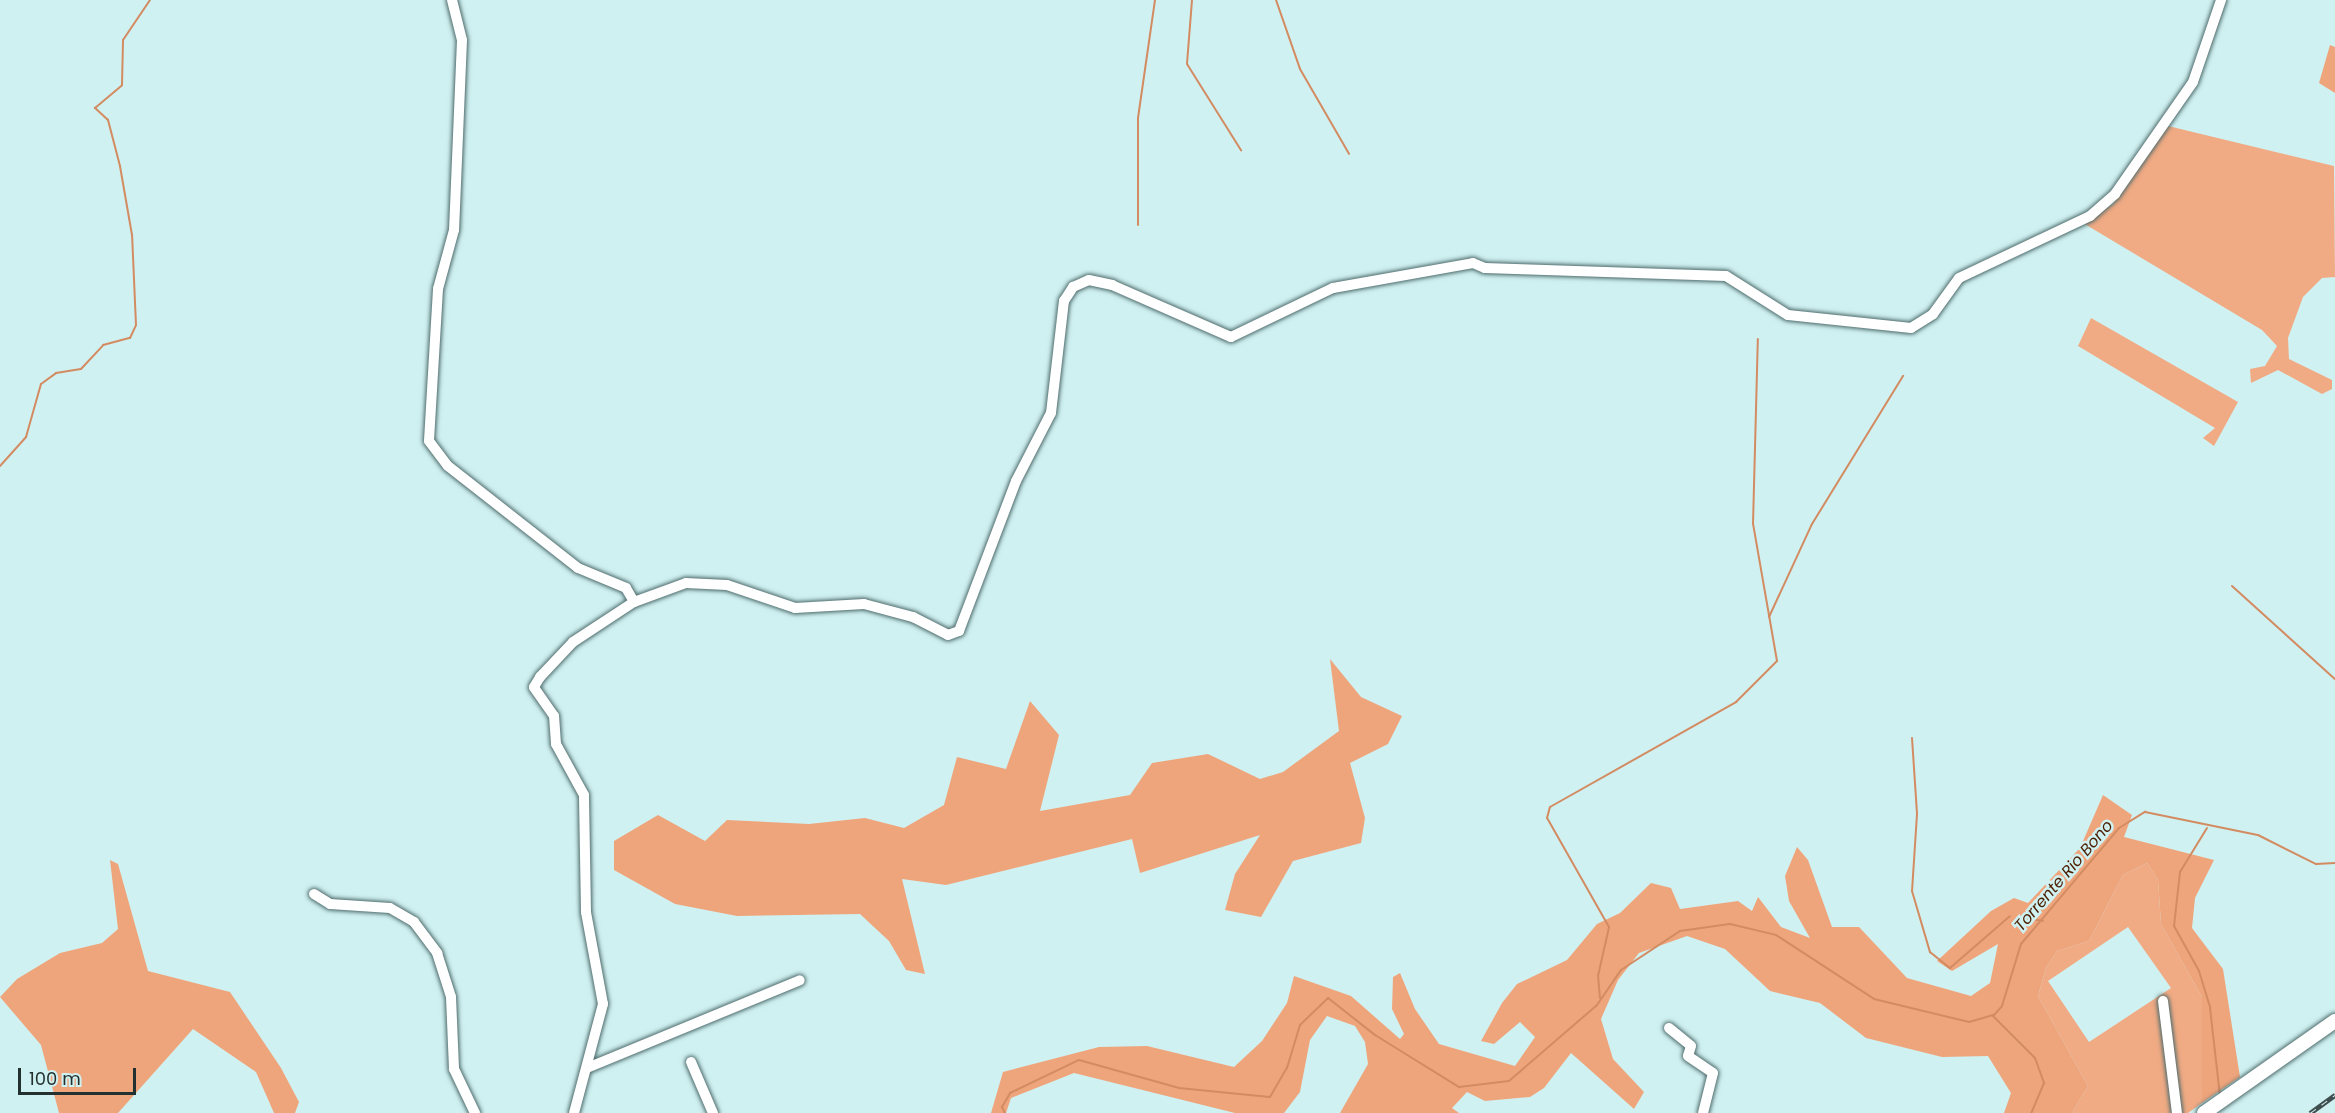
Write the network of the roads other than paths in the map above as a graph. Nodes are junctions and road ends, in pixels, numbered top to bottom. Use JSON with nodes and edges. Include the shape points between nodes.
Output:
{"nodes":[{"id":1,"x":452,"y":0,"type":"edge"},
{"id":2,"x":2221,"y":0,"type":"edge"},
{"id":3,"x":634,"y":602,"type":"junction"},
{"id":4,"x":314,"y":894,"type":"dead end"},
{"id":5,"x":800,"y":980,"type":"dead end"},
{"id":6,"x":2163,"y":1001,"type":"dead end"},
{"id":7,"x":2335,"y":1021,"type":"edge"},
{"id":8,"x":1669,"y":1028,"type":"dead end"},
{"id":9,"x":691,"y":1062,"type":"dead end"},
{"id":10,"x":587,"y":1068,"type":"junction"},
{"id":11,"x":476,"y":1113,"type":"edge"},
{"id":12,"x":574,"y":1113,"type":"edge"},
{"id":13,"x":713,"y":1113,"type":"edge"},
{"id":14,"x":1704,"y":1113,"type":"edge"},
{"id":15,"x":2176,"y":1113,"type":"edge"},
{"id":16,"x":2204,"y":1113,"type":"edge"}],
"edges":[{"from":1,"to":3,"type":"street","via":[[462,40],[454,230],[438,289],[429,441],[448,466],[578,568],[626,588]]},
{"from":2,"to":3,"type":"street","via":[[2193,82],[2115,194],[2090,216],[1959,278],[1922,324],[1911,328],[1788,315],[1726,276],[1485,268],[1465,263],[1333,288],[1231,337],[1089,280],[1073,287],[1064,301],[1051,413],[1016,481],[959,631],[948,635],[913,617],[864,603],[795,608],[727,585],[697,582]]},
{"from":3,"to":10,"type":"street","via":[[556,656],[534,687],[554,716],[556,744],[586,808],[586,912],[603,1004]]},
{"from":4,"to":11,"type":"street","via":[[330,904],[390,908],[414,922],[436,953],[451,997],[454,1069]]},
{"from":5,"to":10,"type":"street"},
{"from":6,"to":15,"type":"street"},
{"from":7,"to":16,"type":"main road"},
{"from":8,"to":14,"type":"street","via":[[1691,1046],[1688,1056],[1713,1073]]},
{"from":9,"to":13,"type":"street"},
{"from":10,"to":12,"type":"street"}]}
